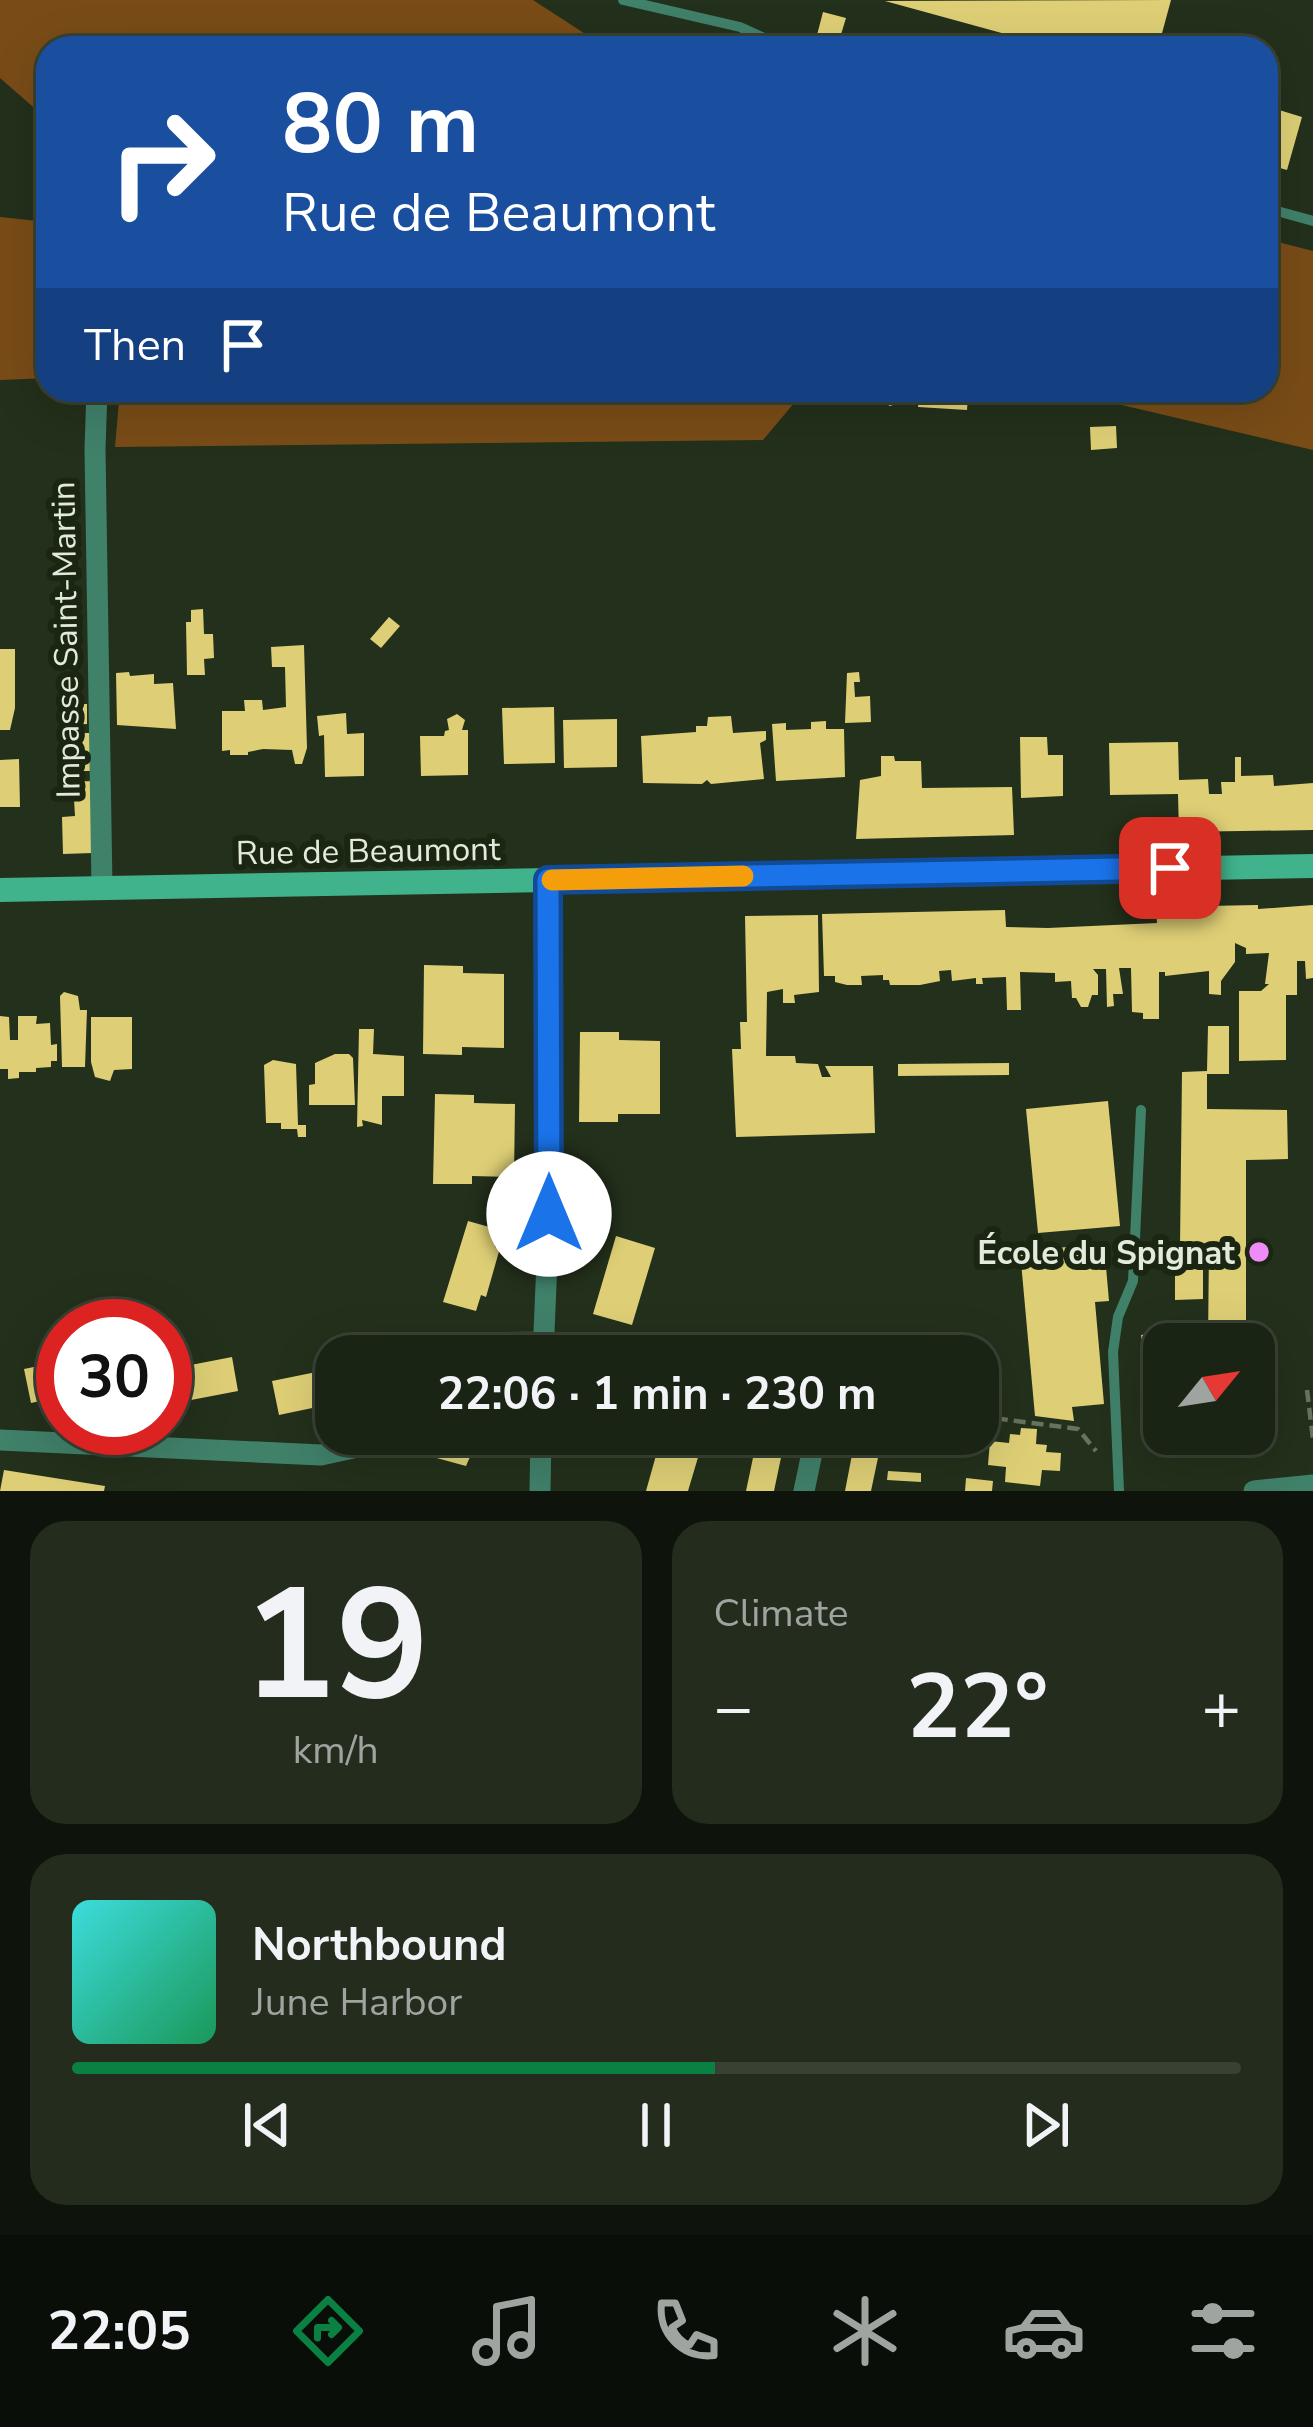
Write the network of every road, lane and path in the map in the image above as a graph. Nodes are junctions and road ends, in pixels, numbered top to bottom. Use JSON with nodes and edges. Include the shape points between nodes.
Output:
{"nodes":[{"id":1,"x":623,"y":0,"type":"edge"},
{"id":2,"x":760,"y":36,"type":"edge"},
{"id":3,"x":1278,"y":211,"type":"edge"},
{"id":4,"x":1313,"y":221,"type":"edge"},
{"id":5,"x":97,"y":402,"type":"edge"},
{"id":6,"x":1313,"y":866,"type":"edge"},
{"id":7,"x":548,"y":880,"type":"junction"},
{"id":8,"x":102,"y":888,"type":"junction"},
{"id":9,"x":0,"y":890,"type":"edge"},
{"id":10,"x":1141,"y":1110,"type":"dead end"},
{"id":11,"x":544,"y":1335,"type":"edge"},
{"id":12,"x":1307,"y":1390,"type":"dead end"},
{"id":13,"x":999,"y":1419,"type":"edge"},
{"id":14,"x":1313,"y":1438,"type":"edge"},
{"id":15,"x":0,"y":1440,"type":"edge"},
{"id":16,"x":315,"y":1455,"type":"edge"},
{"id":17,"x":541,"y":1455,"type":"edge"},
{"id":18,"x":812,"y":1455,"type":"edge"},
{"id":19,"x":1119,"y":1485,"type":"edge"},
{"id":20,"x":1313,"y":1486,"type":"edge"},
{"id":21,"x":540,"y":1491,"type":"edge"},
{"id":22,"x":804,"y":1491,"type":"edge"},
{"id":23,"x":1254,"y":1491,"type":"edge"}],
"edges":[{"from":1,"to":2,"type":"lane"},
{"from":3,"to":4,"type":"lane"},
{"from":5,"to":8,"type":"street","name":"Impasse Saint-Martin"},
{"from":6,"to":7,"type":"main road","name":"Rue de Beaumont"},
{"from":7,"to":8,"type":"main road","name":"Rue de Beaumont"},
{"from":7,"to":11,"type":"street"},
{"from":8,"to":9,"type":"main road","name":"Rue de Beaumont"},
{"from":10,"to":19,"type":"lane","via":[[1133,1281],[1113,1352]]},
{"from":12,"to":14,"type":"path"},
{"from":13,"to":19,"type":"path","via":[[1078,1429]]},
{"from":15,"to":16,"type":"street"},
{"from":17,"to":21,"type":"street"},
{"from":18,"to":22,"type":"street"},
{"from":20,"to":23,"type":"street"}]}
